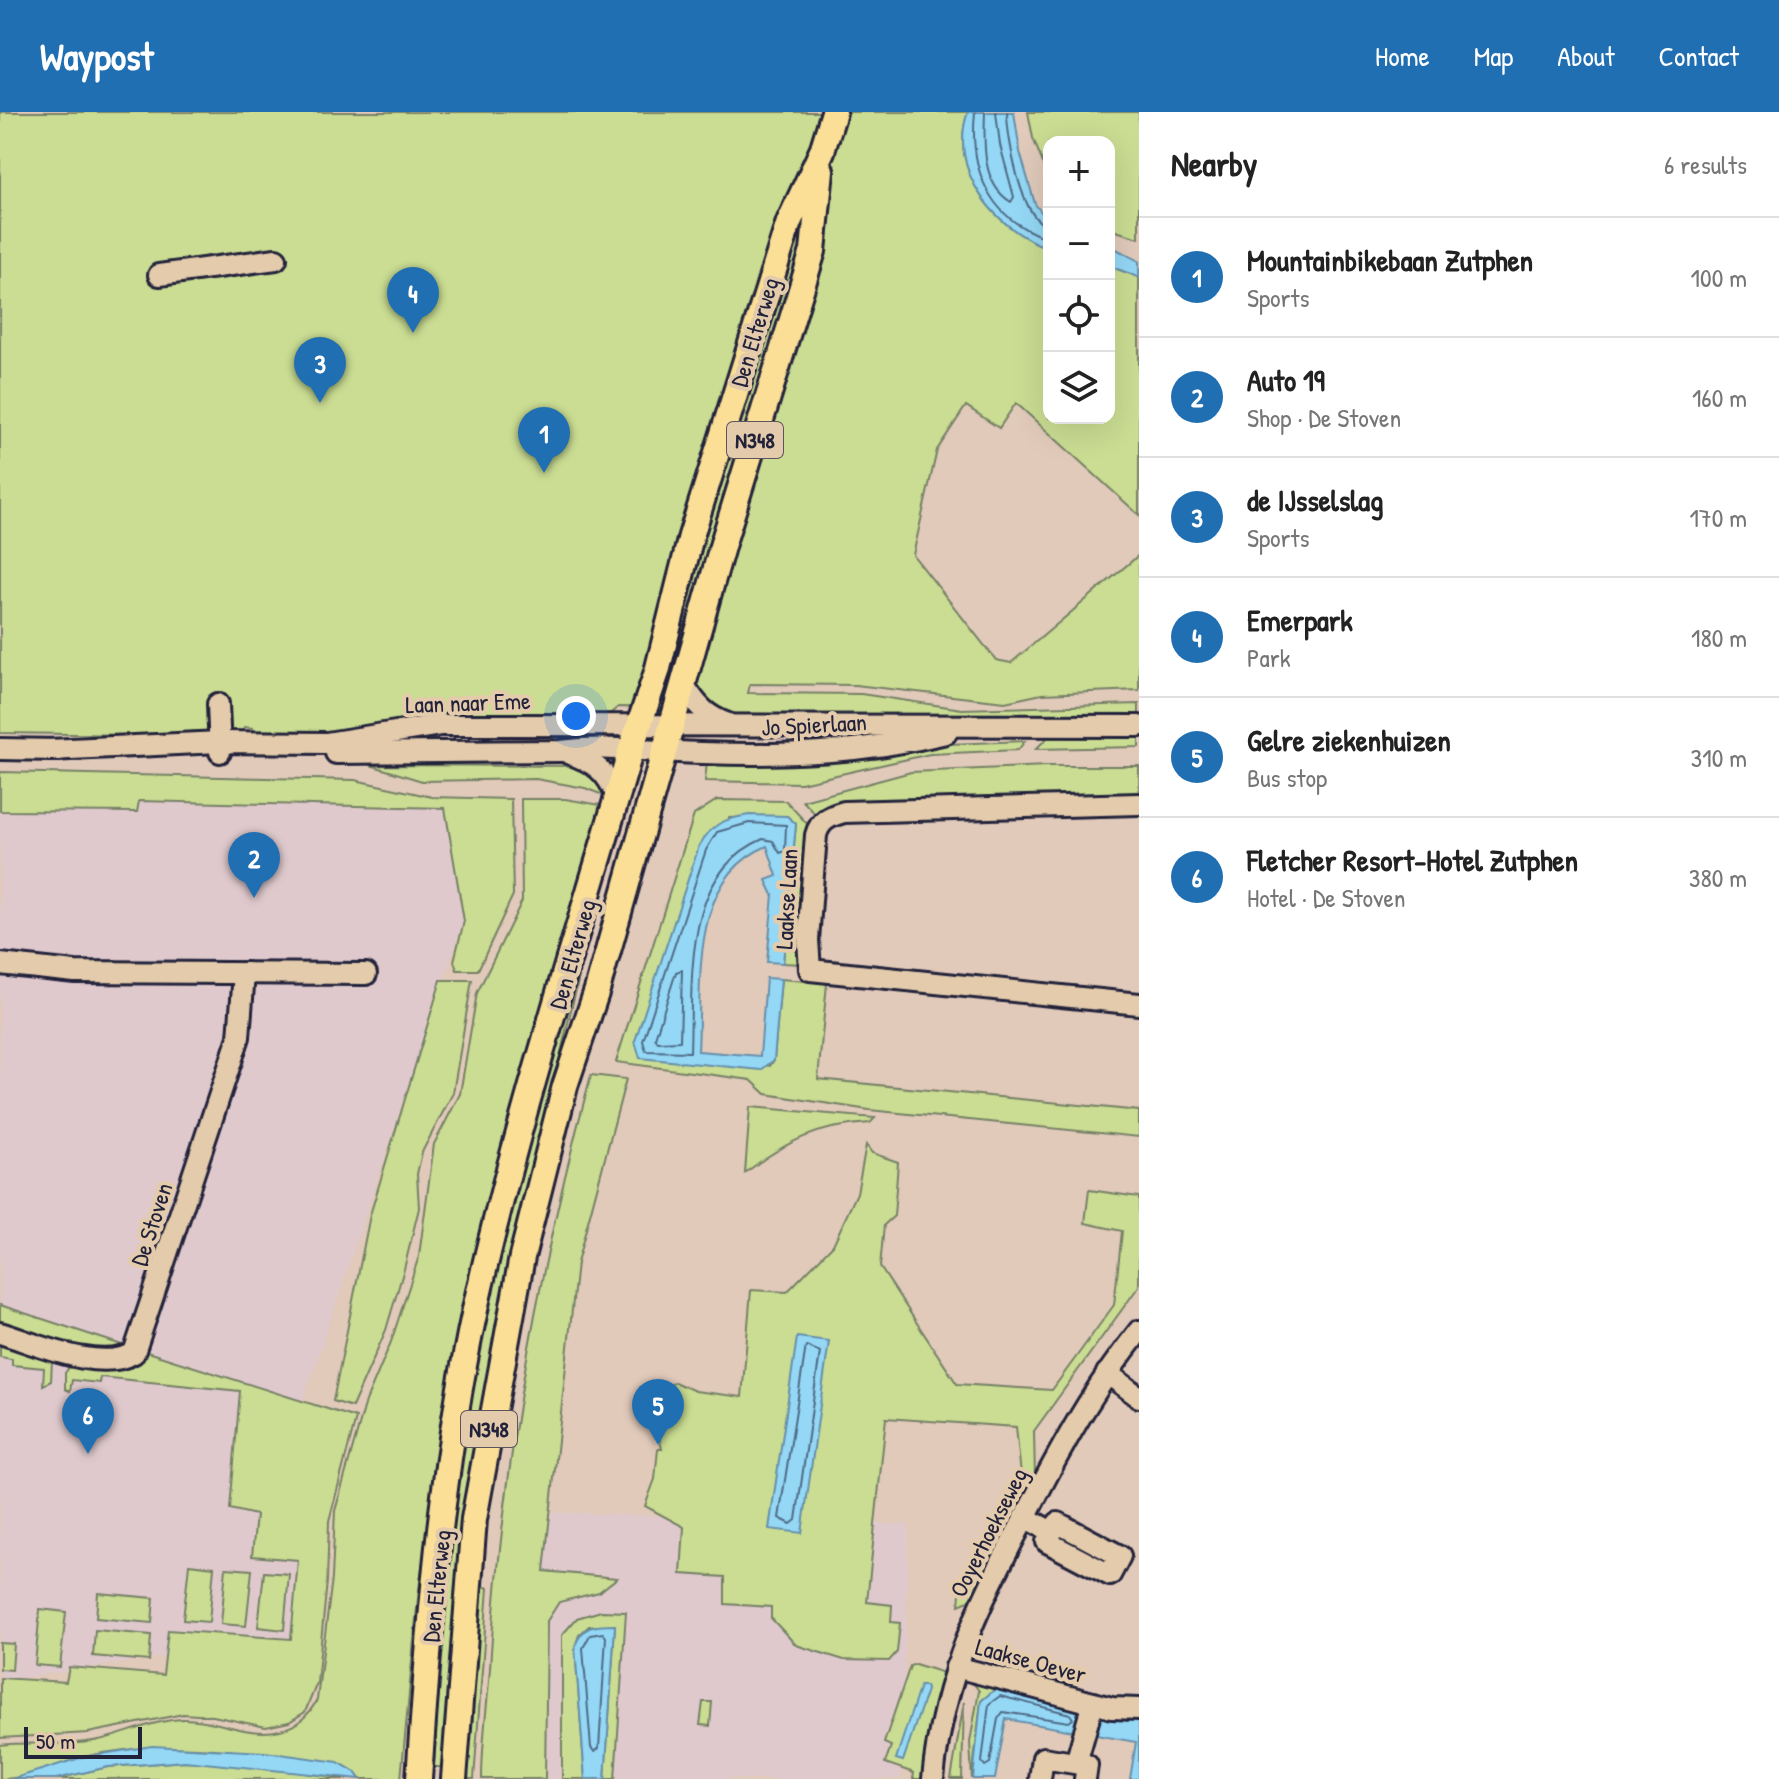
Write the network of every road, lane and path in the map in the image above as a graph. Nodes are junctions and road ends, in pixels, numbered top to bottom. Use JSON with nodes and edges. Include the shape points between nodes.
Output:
{"nodes":[{"id":1,"x":834,"y":112,"type":"edge"},
{"id":2,"x":822,"y":151,"type":"junction"},
{"id":3,"x":276,"y":259,"type":"dead end"},
{"id":4,"x":159,"y":275,"type":"dead end"},
{"id":5,"x":684,"y":685,"type":"junction"},
{"id":6,"x":218,"y":704,"type":"dead end"},
{"id":7,"x":672,"y":726,"type":"junction"},
{"id":8,"x":1139,"y":726,"type":"edge"},
{"id":9,"x":736,"y":727,"type":"junction"},
{"id":10,"x":965,"y":728,"type":"junction"},
{"id":11,"x":634,"y":737,"type":"junction"},
{"id":12,"x":220,"y":747,"type":"junction"},
{"id":13,"x":0,"y":749,"type":"edge"},
{"id":14,"x":664,"y":750,"type":"junction"},
{"id":15,"x":561,"y":751,"type":"junction"},
{"id":16,"x":617,"y":797,"type":"junction"},
{"id":17,"x":1139,"y":804,"type":"edge"},
{"id":18,"x":0,"y":964,"type":"edge"},
{"id":19,"x":244,"y":973,"type":"junction"},
{"id":20,"x":366,"y":974,"type":"dead end"},
{"id":21,"x":1139,"y":1004,"type":"edge"},
{"id":22,"x":1139,"y":1331,"type":"edge"},
{"id":23,"x":0,"y":1333,"type":"edge"},
{"id":24,"x":1107,"y":1373,"type":"junction"},
{"id":25,"x":1139,"y":1397,"type":"edge"},
{"id":26,"x":455,"y":1419,"type":"junction"},
{"id":27,"x":1024,"y":1517,"type":"junction"},
{"id":28,"x":1052,"y":1532,"type":"dead end"},
{"id":29,"x":956,"y":1667,"type":"junction"},
{"id":30,"x":1093,"y":1703,"type":"junction"},
{"id":31,"x":1139,"y":1709,"type":"edge"},
{"id":32,"x":1080,"y":1771,"type":"edge"},
{"id":33,"x":407,"y":1779,"type":"edge"},
{"id":34,"x":419,"y":1779,"type":"edge"},
{"id":35,"x":454,"y":1779,"type":"edge"},
{"id":36,"x":933,"y":1779,"type":"edge"},
{"id":37,"x":1040,"y":1779,"type":"edge"}],
"edges":[{"from":1,"to":2,"type":"main road","name":"Den Elterweg","number":"N348"},
{"from":2,"to":5,"type":"main road","name":"Den Elterweg","number":"N348","via":[[813,251]]},
{"from":2,"to":11,"type":"main road","name":"Den Elterweg","number":"N348","via":[[789,222]]},
{"from":3,"to":4,"type":"street"},
{"from":5,"to":7,"type":"main road","name":"Den Elterweg","number":"N348"},
{"from":5,"to":9,"type":"street","name":"Jo Spierlaan","via":[[697,706]]},
{"from":6,"to":12,"type":"street"},
{"from":7,"to":9,"type":"street","name":"Jo Spierlaan"},
{"from":7,"to":11,"type":"street","name":"Laan naar Eme"},
{"from":7,"to":14,"type":"main road","name":"Den Elterweg","number":"N348"},
{"from":8,"to":10,"type":"street","name":"Jo Spierlaan"},
{"from":9,"to":10,"type":"street","name":"Jo Spierlaan"},
{"from":10,"to":14,"type":"street","name":"Jo Spierlaan","via":[[841,754]]},
{"from":11,"to":12,"type":"street","name":"Laan naar Eme","via":[[440,725],[327,743]]},
{"from":11,"to":14,"type":"street","name":"Laan naar Eme"},
{"from":11,"to":15,"type":"street","name":"Laan naar Eme"},
{"from":11,"to":16,"type":"main road","name":"Den Elterweg","number":"N348"},
{"from":12,"to":13,"type":"street","name":"Laan naar Eme"},
{"from":12,"to":15,"type":"street","name":"Laan naar Eme"},
{"from":14,"to":35,"type":"main road","name":"Den Elterweg","number":"N348","via":[[565,1086],[522,1257],[474,1519]]},
{"from":15,"to":16,"type":"street","name":"Laan naar Eme","via":[[603,770]]},
{"from":16,"to":26,"type":"main road","name":"Den Elterweg","number":"N348","via":[[482,1275]]},
{"from":17,"to":21,"type":"street","name":"Laakse Laan","via":[[831,815],[816,835],[808,940],[810,970]]},
{"from":18,"to":19,"type":"street","via":[[75,972]]},
{"from":19,"to":20,"type":"street"},
{"from":19,"to":23,"type":"street","name":"De Stoven","via":[[239,1037],[134,1353],[123,1360],[98,1361]]},
{"from":22,"to":24,"type":"street","name":"Ooyerhoekseweg"},
{"from":24,"to":25,"type":"street"},
{"from":24,"to":27,"type":"street","name":"Ooyerhoekseweg","via":[[1067,1433]]},
{"from":26,"to":33,"type":"main road","number":"N348","via":[[421,1594]]},
{"from":26,"to":34,"type":"main road","name":"Den Elterweg","number":"N348","via":[[430,1624]]},
{"from":27,"to":28,"type":"street"},
{"from":27,"to":29,"type":"street","name":"Ooyerhoekseweg","via":[[977,1609]]},
{"from":29,"to":30,"type":"street","name":"Laakse Oever"},
{"from":29,"to":36,"type":"street","name":"Ooyerhoekseweg"},
{"from":30,"to":31,"type":"street","name":"Laakse Oever"},
{"from":30,"to":32,"type":"street","name":"Laakse Oever"},
{"from":32,"to":37,"type":"street","name":"Laakse Oever","via":[[1043,1758]]}]}
